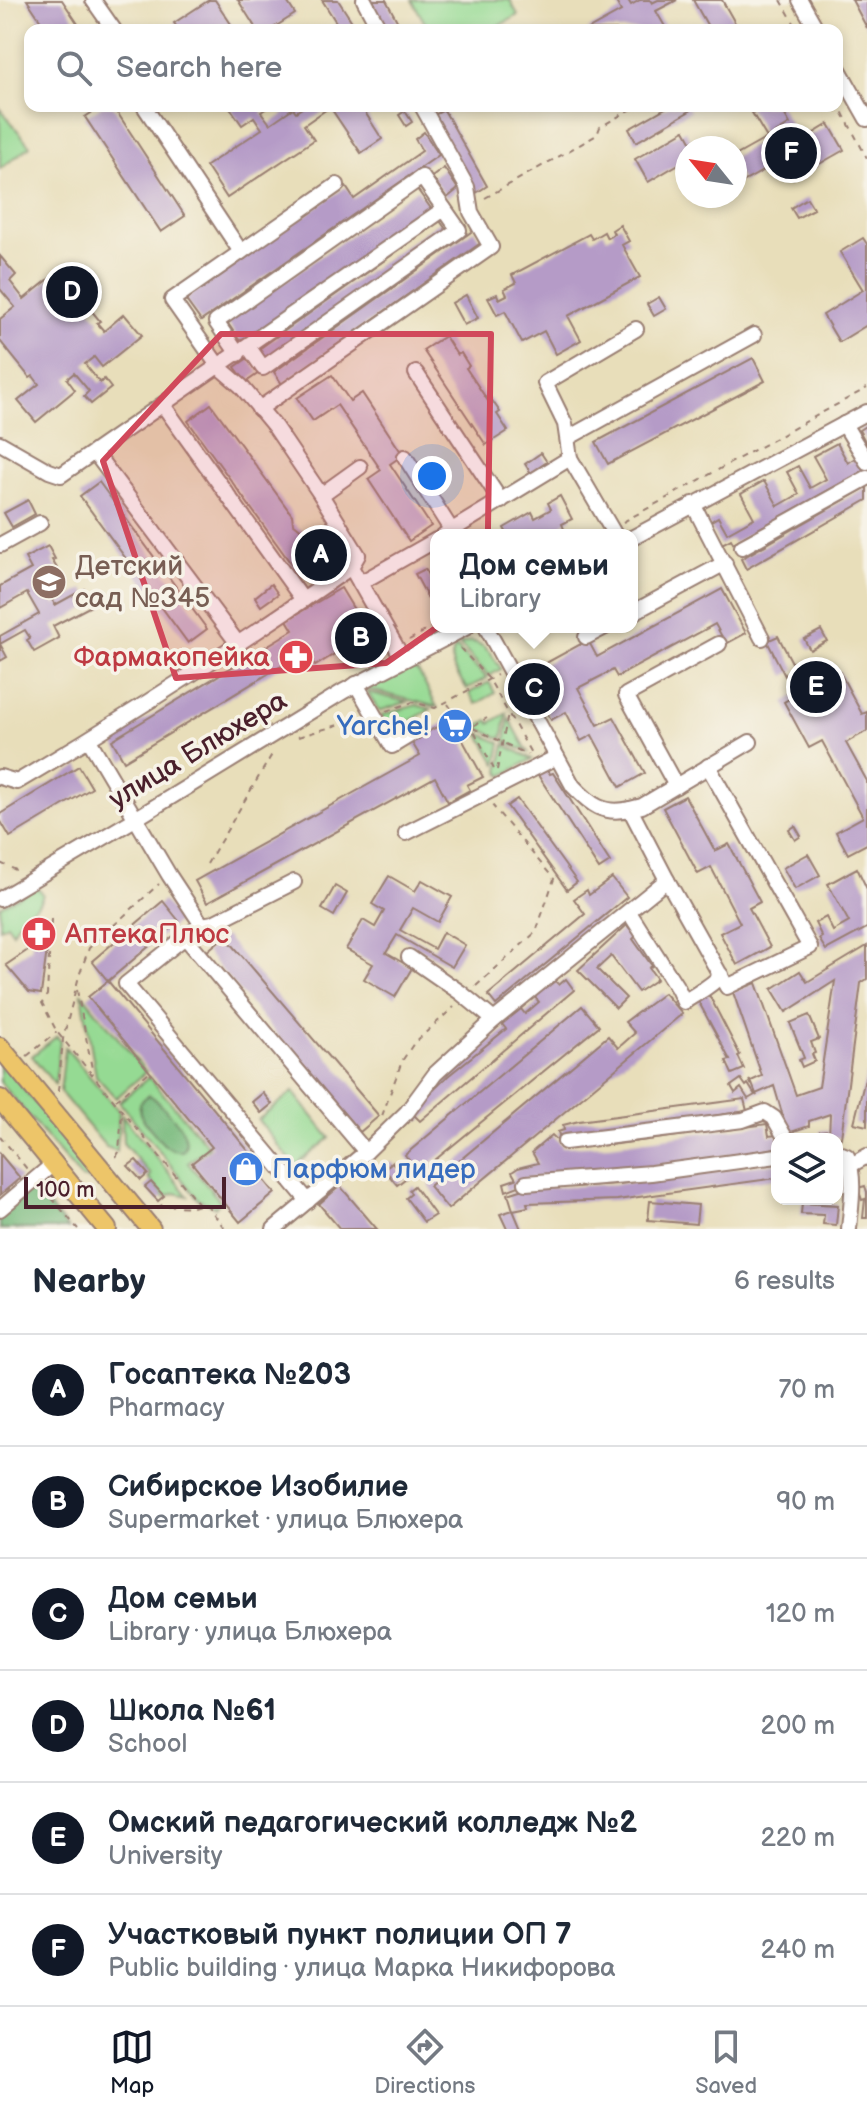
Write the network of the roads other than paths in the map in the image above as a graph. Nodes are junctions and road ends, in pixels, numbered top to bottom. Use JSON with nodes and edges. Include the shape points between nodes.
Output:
{"nodes":[{"id":1,"x":93,"y":0,"type":"edge"},
{"id":2,"x":364,"y":0,"type":"edge"},
{"id":3,"x":800,"y":0,"type":"edge"},
{"id":4,"x":110,"y":24,"type":"edge"},
{"id":5,"x":377,"y":24,"type":"edge"},
{"id":6,"x":814,"y":24,"type":"edge"},
{"id":7,"x":843,"y":77,"type":"edge"},
{"id":8,"x":148,"y":112,"type":"edge"},
{"id":9,"x":425,"y":112,"type":"edge"},
{"id":10,"x":867,"y":119,"type":"edge"},
{"id":11,"x":337,"y":185,"type":"dead end"},
{"id":12,"x":444,"y":209,"type":"junction"},
{"id":13,"x":241,"y":252,"type":"junction"},
{"id":14,"x":636,"y":329,"type":"dead end"},
{"id":15,"x":754,"y":335,"type":"dead end"},
{"id":16,"x":243,"y":350,"type":"junction"},
{"id":17,"x":219,"y":367,"type":"junction"},
{"id":18,"x":416,"y":373,"type":"dead end"},
{"id":19,"x":163,"y":405,"type":"junction"},
{"id":20,"x":259,"y":409,"type":"junction"},
{"id":21,"x":867,"y":412,"type":"edge"},
{"id":22,"x":844,"y":424,"type":"junction"},
{"id":23,"x":568,"y":438,"type":"junction"},
{"id":24,"x":0,"y":443,"type":"edge"},
{"id":25,"x":95,"y":453,"type":"junction"},
{"id":26,"x":405,"y":457,"type":"dead end"},
{"id":27,"x":570,"y":458,"type":"junction"},
{"id":28,"x":867,"y":462,"type":"edge"},
{"id":29,"x":360,"y":467,"type":"dead end"},
{"id":30,"x":867,"y":478,"type":"edge"},
{"id":31,"x":321,"y":495,"type":"junction"},
{"id":32,"x":501,"y":501,"type":"junction"},
{"id":33,"x":693,"y":504,"type":"junction"},
{"id":34,"x":40,"y":523,"type":"dead end"},
{"id":35,"x":446,"y":529,"type":"edge"},
{"id":36,"x":455,"y":529,"type":"edge"},
{"id":37,"x":611,"y":529,"type":"edge"},
{"id":38,"x":638,"y":535,"type":"edge"},
{"id":39,"x":430,"y":543,"type":"edge"},
{"id":40,"x":0,"y":545,"type":"edge"},
{"id":41,"x":742,"y":547,"type":"dead end"},
{"id":42,"x":725,"y":563,"type":"junction"},
{"id":43,"x":351,"y":567,"type":"junction"},
{"id":44,"x":360,"y":583,"type":"junction"},
{"id":45,"x":303,"y":600,"type":"junction"},
{"id":46,"x":638,"y":610,"type":"edge"},
{"id":47,"x":452,"y":633,"type":"edge"},
{"id":48,"x":489,"y":633,"type":"edge"},
{"id":49,"x":594,"y":633,"type":"edge"},
{"id":50,"x":586,"y":637,"type":"dead end"},
{"id":51,"x":762,"y":638,"type":"dead end"},
{"id":52,"x":719,"y":644,"type":"dead end"},
{"id":53,"x":239,"y":645,"type":"junction"},
{"id":54,"x":400,"y":653,"type":"junction"},
{"id":55,"x":356,"y":684,"type":"junction"},
{"id":56,"x":415,"y":732,"type":"dead end"},
{"id":57,"x":89,"y":740,"type":"junction"},
{"id":58,"x":750,"y":742,"type":"dead end"},
{"id":59,"x":557,"y":757,"type":"junction"},
{"id":60,"x":708,"y":766,"type":"junction"},
{"id":61,"x":0,"y":777,"type":"edge"},
{"id":62,"x":676,"y":786,"type":"junction"},
{"id":63,"x":630,"y":809,"type":"junction"},
{"id":64,"x":135,"y":819,"type":"junction"},
{"id":65,"x":406,"y":833,"type":"dead end"},
{"id":66,"x":667,"y":880,"type":"junction"},
{"id":67,"x":294,"y":882,"type":"dead end"},
{"id":68,"x":0,"y":899,"type":"edge"},
{"id":69,"x":629,"y":912,"type":"junction"},
{"id":70,"x":202,"y":925,"type":"junction"},
{"id":71,"x":185,"y":937,"type":"junction"},
{"id":72,"x":409,"y":957,"type":"dead end"},
{"id":73,"x":721,"y":975,"type":"junction"},
{"id":74,"x":494,"y":1020,"type":"junction"},
{"id":75,"x":0,"y":1047,"type":"edge"},
{"id":76,"x":0,"y":1099,"type":"edge"},
{"id":77,"x":783,"y":1133,"type":"edge"},
{"id":78,"x":565,"y":1142,"type":"dead end"},
{"id":79,"x":366,"y":1152,"type":"junction"},
{"id":80,"x":843,"y":1154,"type":"edge"},
{"id":81,"x":867,"y":1156,"type":"edge"},
{"id":82,"x":771,"y":1157,"type":"edge"},
{"id":83,"x":53,"y":1164,"type":"junction"},
{"id":84,"x":851,"y":1165,"type":"junction"},
{"id":85,"x":526,"y":1183,"type":"dead end"},
{"id":86,"x":120,"y":1191,"type":"junction"},
{"id":87,"x":308,"y":1201,"type":"junction"},
{"id":88,"x":0,"y":1209,"type":"edge"},
{"id":89,"x":94,"y":1213,"type":"junction"},
{"id":90,"x":291,"y":1224,"type":"edge"},
{"id":91,"x":107,"y":1229,"type":"edge"},
{"id":92,"x":151,"y":1229,"type":"edge"},
{"id":93,"x":274,"y":1229,"type":"edge"},
{"id":94,"x":849,"y":1229,"type":"edge"}],
"edges":[{"from":1,"to":4,"type":"street"},
{"from":2,"to":5,"type":"street"},
{"from":3,"to":6,"type":"street"},
{"from":7,"to":10,"type":"street"},
{"from":8,"to":13,"type":"street"},
{"from":9,"to":20,"type":"street","via":[[467,187],[471,212],[491,247]]},
{"from":11,"to":13,"type":"street"},
{"from":12,"to":16,"type":"street"},
{"from":12,"to":16,"type":"street","via":[[459,230],[263,368]]},
{"from":12,"to":16,"type":"street","via":[[422,177],[396,195],[216,322]]},
{"from":13,"to":17,"type":"street","via":[[172,300]]},
{"from":14,"to":23,"type":"street","via":[[545,383]]},
{"from":15,"to":23,"type":"street"},
{"from":16,"to":17,"type":"street"},
{"from":17,"to":19,"type":"street"},
{"from":17,"to":20,"type":"street"},
{"from":18,"to":32,"type":"street"},
{"from":19,"to":25,"type":"street"},
{"from":19,"to":45,"type":"street"},
{"from":20,"to":31,"type":"street"},
{"from":21,"to":22,"type":"street"},
{"from":22,"to":28,"type":"street"},
{"from":22,"to":33,"type":"street"},
{"from":23,"to":27,"type":"street"},
{"from":24,"to":25,"type":"street","via":[[61,475]]},
{"from":25,"to":53,"type":"street"},
{"from":26,"to":35,"type":"street"},
{"from":27,"to":32,"type":"street"},
{"from":27,"to":37,"type":"street"},
{"from":29,"to":31,"type":"street"},
{"from":30,"to":41,"type":"street"},
{"from":31,"to":43,"type":"street","via":[[358,555]]},
{"from":32,"to":36,"type":"street"},
{"from":33,"to":38,"type":"street"},
{"from":33,"to":42,"type":"street"},
{"from":34,"to":40,"type":"street"},
{"from":39,"to":44,"type":"street"},
{"from":42,"to":46,"type":"street"},
{"from":42,"to":51,"type":"street"},
{"from":43,"to":44,"type":"street"},
{"from":43,"to":45,"type":"street"},
{"from":44,"to":54,"type":"street"},
{"from":45,"to":53,"type":"street"},
{"from":47,"to":54,"type":"street","name":"улица Блюхера"},
{"from":48,"to":59,"type":"street"},
{"from":49,"to":50,"type":"street"},
{"from":52,"to":62,"type":"street","via":[[626,695]]},
{"from":53,"to":57,"type":"street"},
{"from":54,"to":55,"type":"street","name":"улица Блюхера"},
{"from":55,"to":56,"type":"street","via":[[392,746]]},
{"from":55,"to":64,"type":"street","name":"улица Блюхера"},
{"from":57,"to":61,"type":"street","via":[[17,782]]},
{"from":57,"to":64,"type":"street"},
{"from":58,"to":60,"type":"street"},
{"from":59,"to":63,"type":"street","via":[[585,800],[614,812]]},
{"from":59,"to":65,"type":"street"},
{"from":60,"to":62,"type":"street"},
{"from":60,"to":73,"type":"street","via":[[810,947],[727,987]]},
{"from":62,"to":63,"type":"street"},
{"from":63,"to":66,"type":"street"},
{"from":64,"to":68,"type":"street","name":"улица Блюхера"},
{"from":64,"to":70,"type":"street"},
{"from":66,"to":69,"type":"street"},
{"from":66,"to":73,"type":"street"},
{"from":67,"to":70,"type":"street"},
{"from":69,"to":73,"type":"street","via":[[684,1002]]},
{"from":69,"to":74,"type":"street"},
{"from":70,"to":71,"type":"street"},
{"from":71,"to":79,"type":"street"},
{"from":71,"to":87,"type":"street","via":[[126,984]]},
{"from":72,"to":74,"type":"street"},
{"from":74,"to":79,"type":"street","via":[[435,1074],[407,1112]]},
{"from":75,"to":86,"type":"main road"},
{"from":76,"to":83,"type":"main road"},
{"from":77,"to":78,"type":"street","via":[[765,1112],[743,1120]]},
{"from":79,"to":87,"type":"street"},
{"from":80,"to":84,"type":"street"},
{"from":81,"to":84,"type":"street"},
{"from":82,"to":85,"type":"street"},
{"from":83,"to":88,"type":"street"},
{"from":83,"to":89,"type":"main road"},
{"from":84,"to":94,"type":"street"},
{"from":86,"to":89,"type":"main road"},
{"from":86,"to":92,"type":"main road"},
{"from":87,"to":90,"type":"street"},
{"from":89,"to":91,"type":"main road"},
{"from":90,"to":93,"type":"street"}]}
